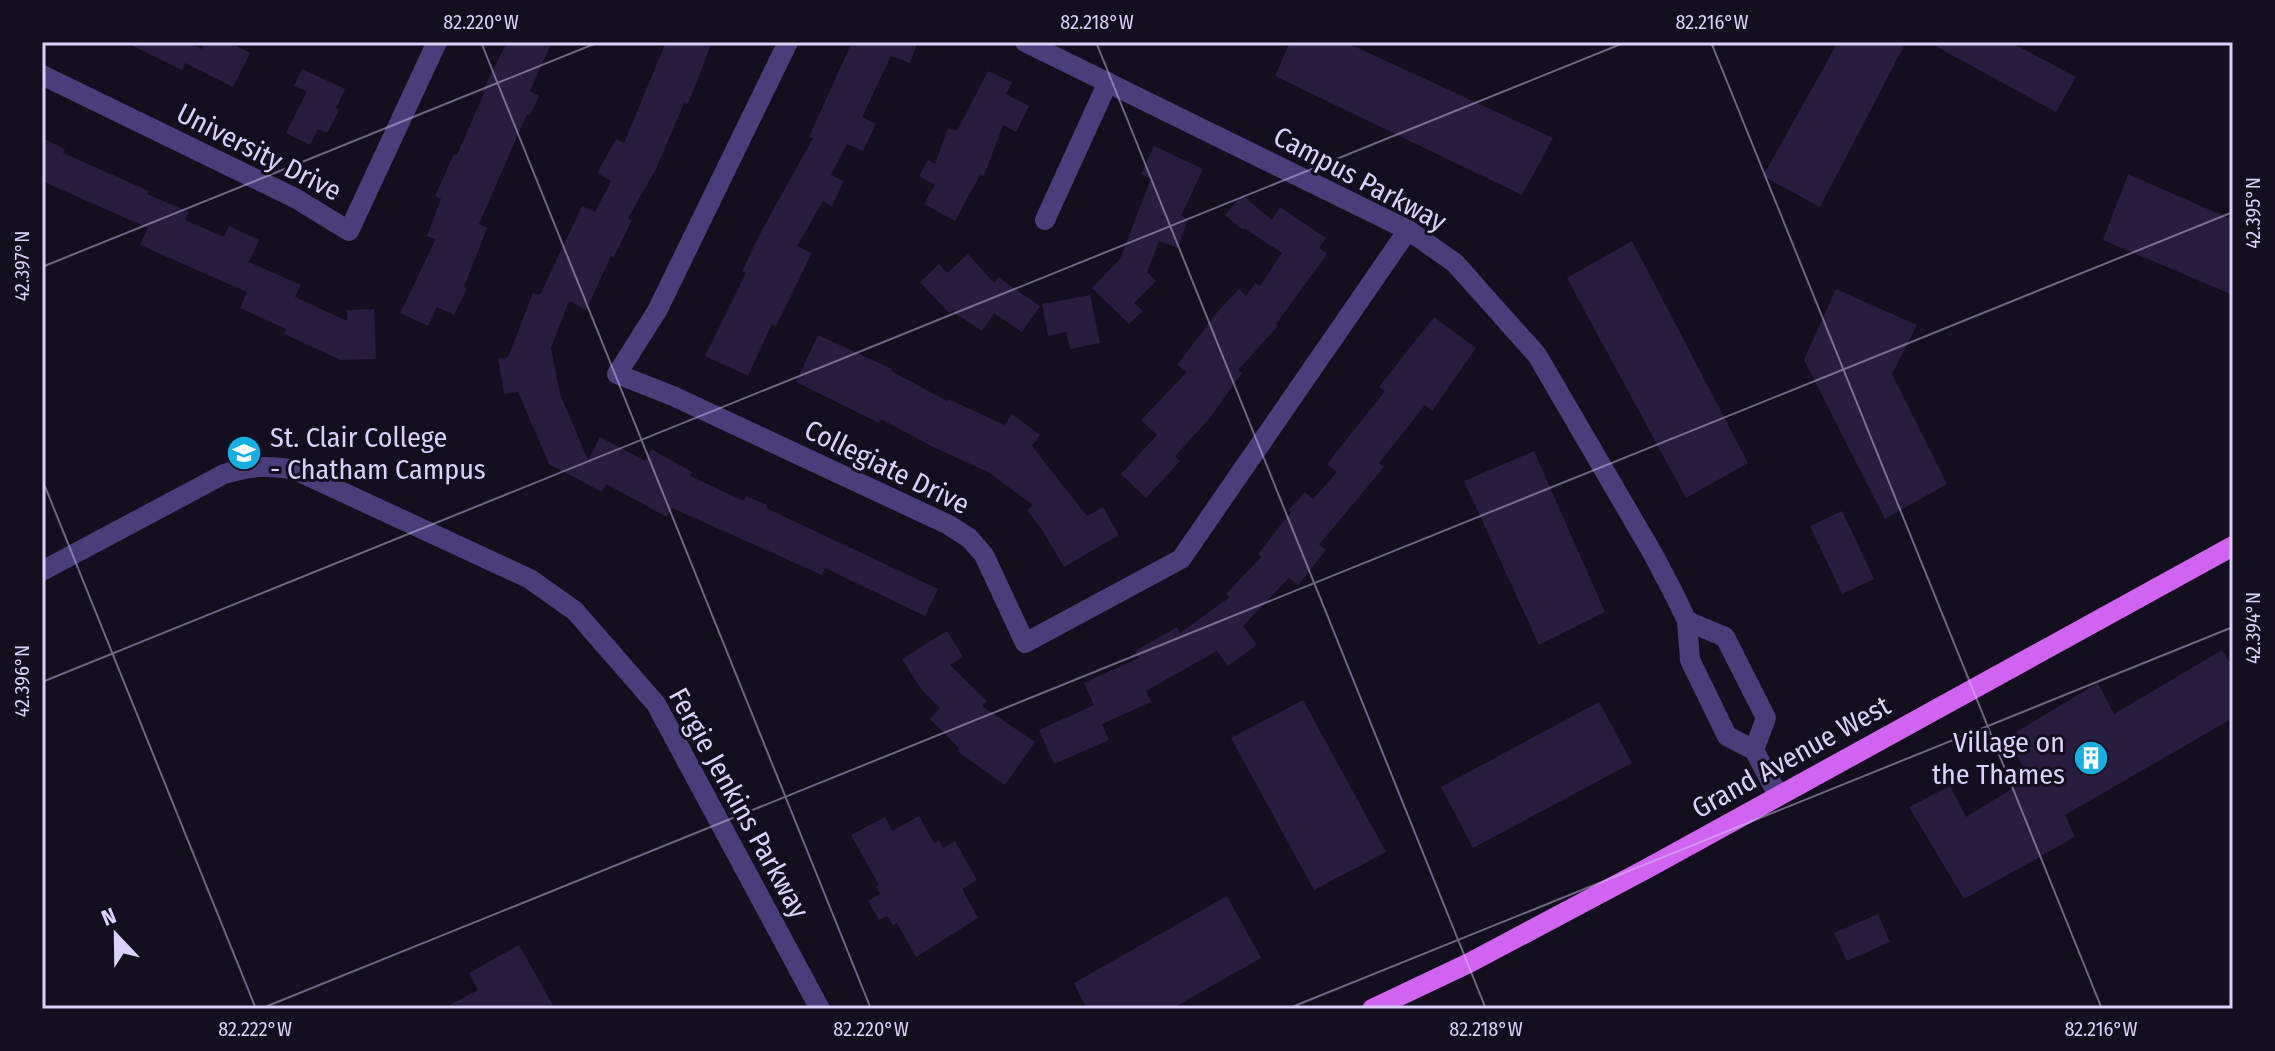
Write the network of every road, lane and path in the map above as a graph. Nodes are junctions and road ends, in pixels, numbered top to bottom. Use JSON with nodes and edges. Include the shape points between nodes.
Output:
{"nodes":[{"id":1,"x":437,"y":42,"type":"edge"},
{"id":2,"x":788,"y":42,"type":"edge"},
{"id":3,"x":1025,"y":42,"type":"edge"},
{"id":4,"x":42,"y":75,"type":"edge"},
{"id":5,"x":1108,"y":82,"type":"junction"},
{"id":6,"x":1045,"y":220,"type":"dead end"},
{"id":7,"x":1408,"y":230,"type":"junction"},
{"id":8,"x":2233,"y":546,"type":"edge"},
{"id":9,"x":42,"y":571,"type":"edge"},
{"id":10,"x":1687,"y":621,"type":"junction"},
{"id":11,"x":1754,"y":750,"type":"junction"},
{"id":12,"x":1778,"y":795,"type":"junction"},
{"id":13,"x":820,"y":1009,"type":"edge"},
{"id":14,"x":1372,"y":1009,"type":"edge"}],
"edges":[{"from":1,"to":4,"type":"street","name":"University Drive","via":[[349,231],[295,198]]},
{"from":2,"to":7,"type":"street","name":"Collegiate Drive","via":[[657,311],[617,374],[969,538],[984,555],[1025,643],[1181,559]]},
{"from":3,"to":5,"type":"street","name":"Campus Parkway"},
{"from":5,"to":6,"type":"street"},
{"from":5,"to":7,"type":"street","name":"Campus Parkway"},
{"from":7,"to":10,"type":"street","name":"Campus Parkway","via":[[1455,263],[1537,355]]},
{"from":8,"to":12,"type":"main road","name":"Grand Avenue West"},
{"from":9,"to":13,"type":"street","name":"Fergie Jenkins Parkway","via":[[224,474],[273,466],[295,470],[530,579],[575,611],[656,704]]},
{"from":10,"to":11,"type":"street","name":"Campus Parkway","via":[[1690,660],[1727,736]]},
{"from":10,"to":11,"type":"street","via":[[1725,637],[1766,718]]},
{"from":11,"to":12,"type":"street","name":"Campus Parkway"},
{"from":12,"to":14,"type":"main road","name":"Grand Avenue West","via":[[1483,956]]}]}
